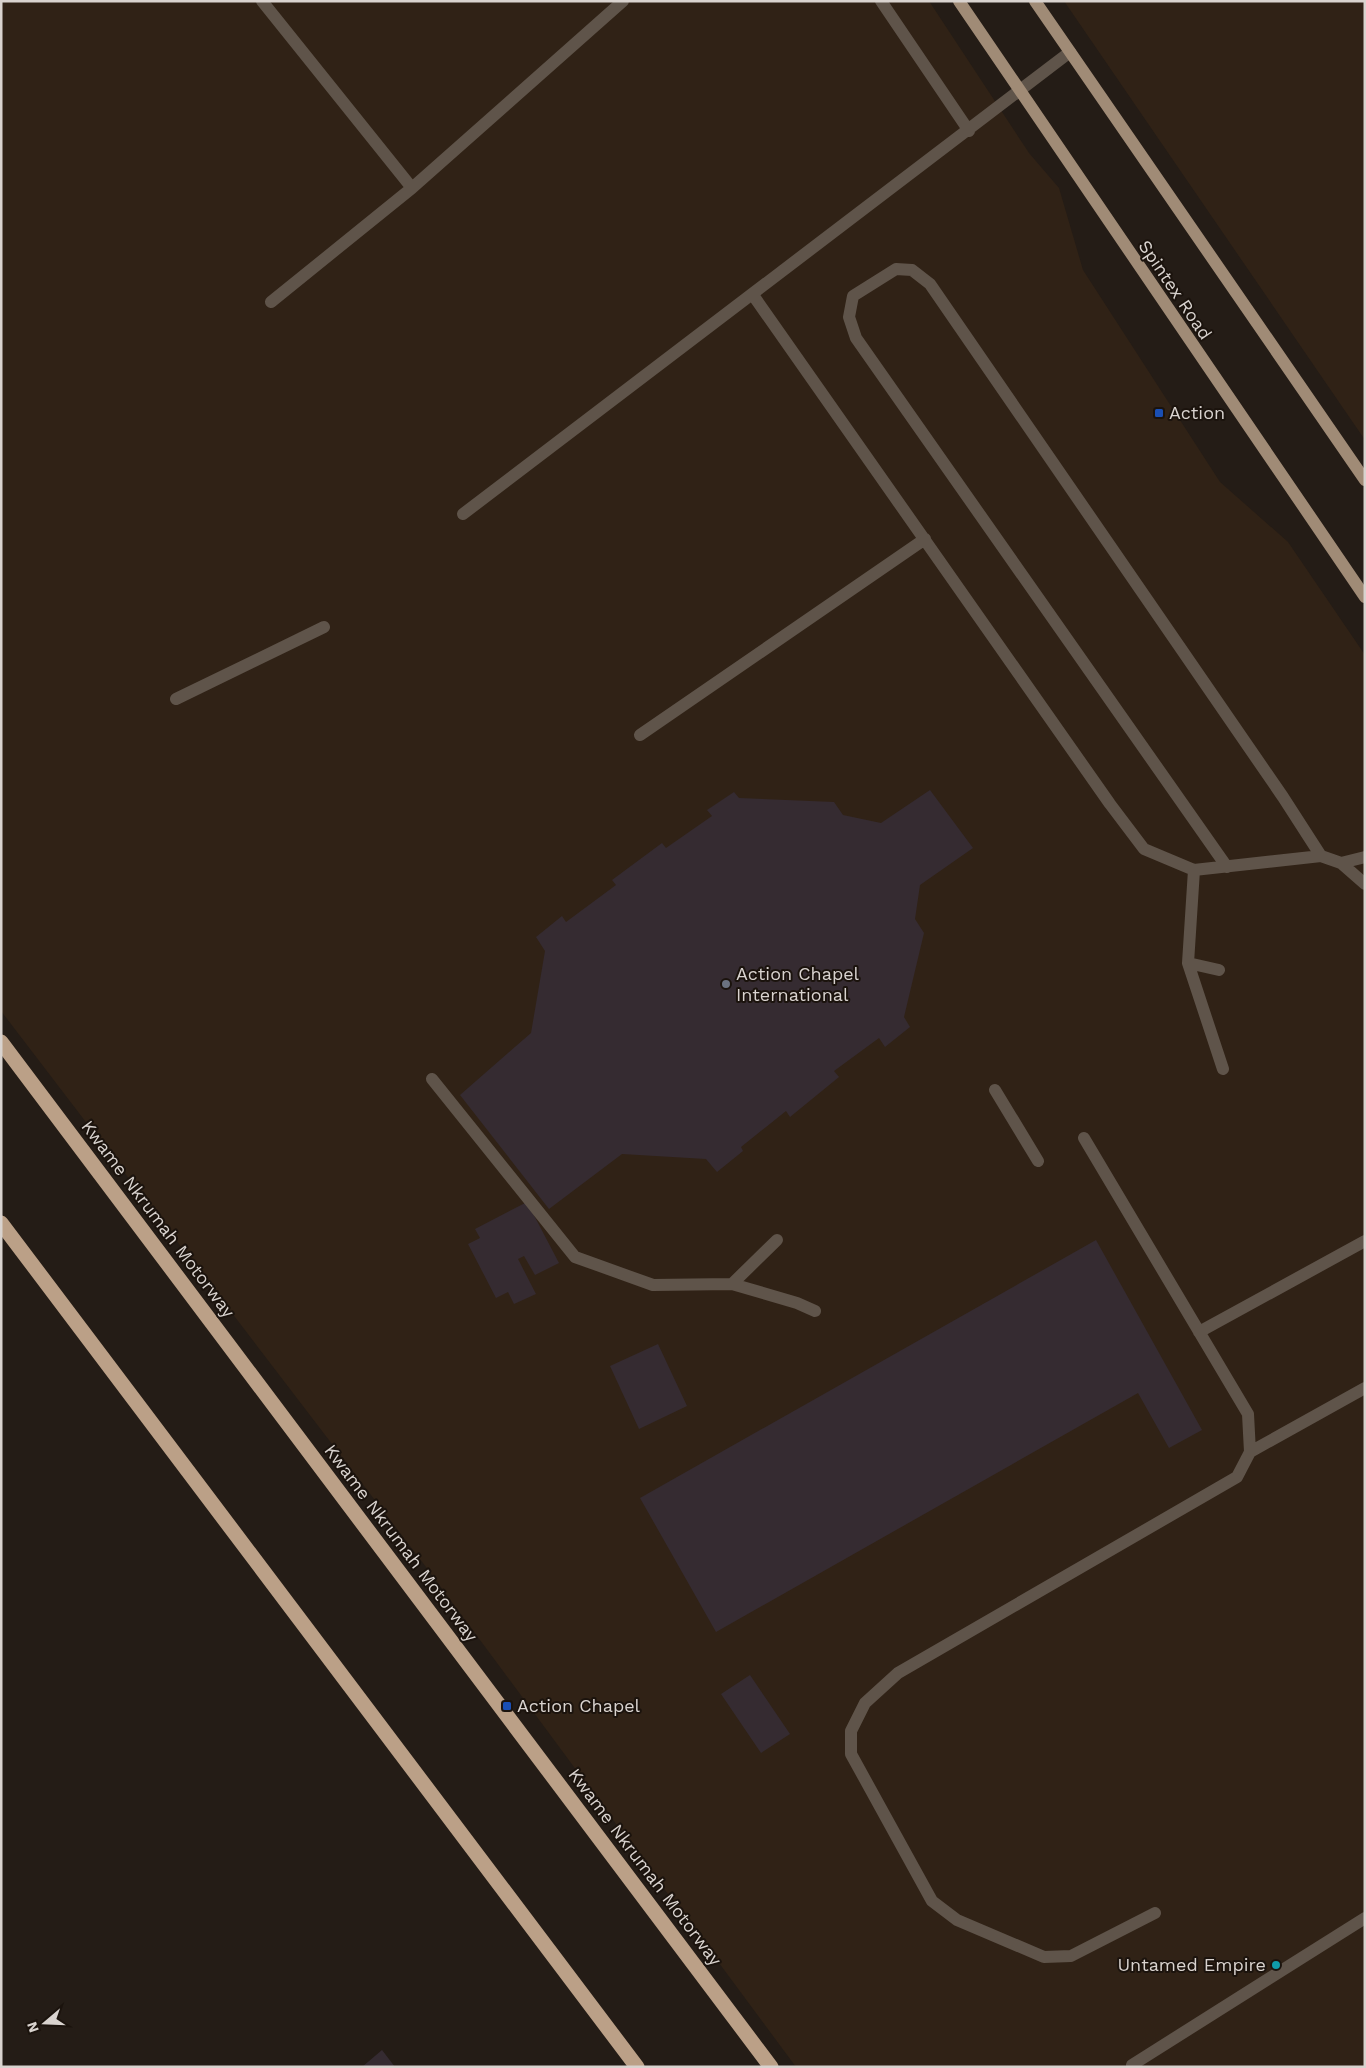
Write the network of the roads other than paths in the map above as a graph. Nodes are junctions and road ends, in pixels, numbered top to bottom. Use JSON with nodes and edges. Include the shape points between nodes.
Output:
{"nodes":[{"id":1,"x":262,"y":1,"type":"edge"},
{"id":2,"x":623,"y":1,"type":"edge"},
{"id":3,"x":882,"y":1,"type":"edge"},
{"id":4,"x":958,"y":1,"type":"edge"},
{"id":5,"x":1035,"y":1,"type":"edge"},
{"id":6,"x":1070,"y":52,"type":"junction"},
{"id":7,"x":1018,"y":91,"type":"junction"},
{"id":8,"x":969,"y":131,"type":"junction"},
{"id":9,"x":412,"y":188,"type":"junction"},
{"id":10,"x":753,"y":295,"type":"junction"},
{"id":11,"x":270,"y":302,"type":"dead end"},
{"id":12,"x":1365,"y":480,"type":"edge"},
{"id":13,"x":463,"y":514,"type":"dead end"},
{"id":14,"x":925,"y":539,"type":"junction"},
{"id":15,"x":1365,"y":597,"type":"edge"},
{"id":16,"x":324,"y":627,"type":"dead end"},
{"id":17,"x":176,"y":699,"type":"dead end"},
{"id":18,"x":640,"y":735,"type":"dead end"},
{"id":19,"x":1321,"y":856,"type":"junction"},
{"id":20,"x":1365,"y":857,"type":"edge"},
{"id":21,"x":1341,"y":863,"type":"junction"},
{"id":22,"x":1227,"y":867,"type":"junction"},
{"id":23,"x":1194,"y":870,"type":"junction"},
{"id":24,"x":1365,"y":884,"type":"edge"},
{"id":25,"x":1188,"y":963,"type":"junction"},
{"id":26,"x":1219,"y":970,"type":"dead end"},
{"id":27,"x":1,"y":1042,"type":"edge"},
{"id":28,"x":1223,"y":1069,"type":"dead end"},
{"id":29,"x":432,"y":1079,"type":"dead end"},
{"id":30,"x":994,"y":1090,"type":"dead end"},
{"id":31,"x":1084,"y":1138,"type":"dead end"},
{"id":32,"x":1038,"y":1162,"type":"dead end"},
{"id":33,"x":1,"y":1223,"type":"edge"},
{"id":34,"x":777,"y":1240,"type":"dead end"},
{"id":35,"x":1365,"y":1241,"type":"edge"},
{"id":36,"x":732,"y":1284,"type":"junction"},
{"id":37,"x":816,"y":1311,"type":"dead end"},
{"id":38,"x":1199,"y":1332,"type":"junction"},
{"id":39,"x":1365,"y":1388,"type":"edge"},
{"id":40,"x":1250,"y":1452,"type":"junction"},
{"id":41,"x":1155,"y":1913,"type":"dead end"},
{"id":42,"x":1365,"y":1918,"type":"edge"},
{"id":43,"x":1132,"y":2065,"type":"dead end"},
{"id":44,"x":637,"y":2067,"type":"edge"},
{"id":45,"x":771,"y":2067,"type":"edge"}],
"edges":[{"from":1,"to":9,"type":"lane"},
{"from":2,"to":9,"type":"lane"},
{"from":3,"to":8,"type":"lane"},
{"from":4,"to":7,"type":"main road","name":"Spintex Road"},
{"from":5,"to":6,"type":"main road"},
{"from":6,"to":7,"type":"lane"},
{"from":6,"to":12,"type":"main road"},
{"from":7,"to":8,"type":"lane"},
{"from":7,"to":15,"type":"main road","name":"Spintex Road"},
{"from":8,"to":10,"type":"lane"},
{"from":9,"to":11,"type":"lane"},
{"from":10,"to":13,"type":"lane"},
{"from":10,"to":14,"type":"lane"},
{"from":14,"to":18,"type":"lane"},
{"from":14,"to":23,"type":"lane","via":[[1144,849]]},
{"from":16,"to":17,"type":"lane"},
{"from":19,"to":21,"type":"lane"},
{"from":19,"to":22,"type":"lane"},
{"from":19,"to":22,"type":"lane","via":[[930,284],[912,270],[896,269],[853,296],[849,317],[856,338]]},
{"from":20,"to":21,"type":"lane"},
{"from":21,"to":24,"type":"lane"},
{"from":22,"to":23,"type":"lane"},
{"from":23,"to":25,"type":"lane"},
{"from":25,"to":26,"type":"lane"},
{"from":25,"to":28,"type":"lane"},
{"from":27,"to":45,"type":"highway","name":"Kwame Nkrumah Motorway"},
{"from":29,"to":36,"type":"lane","via":[[575,1257],[653,1285]]},
{"from":30,"to":32,"type":"lane"},
{"from":31,"to":38,"type":"lane"},
{"from":33,"to":44,"type":"highway"},
{"from":34,"to":36,"type":"lane"},
{"from":35,"to":38,"type":"lane"},
{"from":36,"to":37,"type":"lane"},
{"from":38,"to":40,"type":"lane","via":[[1248,1414]]},
{"from":39,"to":40,"type":"lane"},
{"from":40,"to":41,"type":"lane","via":[[1237,1477],[898,1673],[865,1704],[851,1731],[851,1754],[932,1902],[957,1920],[1044,1957],[1071,1956]]},
{"from":42,"to":43,"type":"lane"}]}
